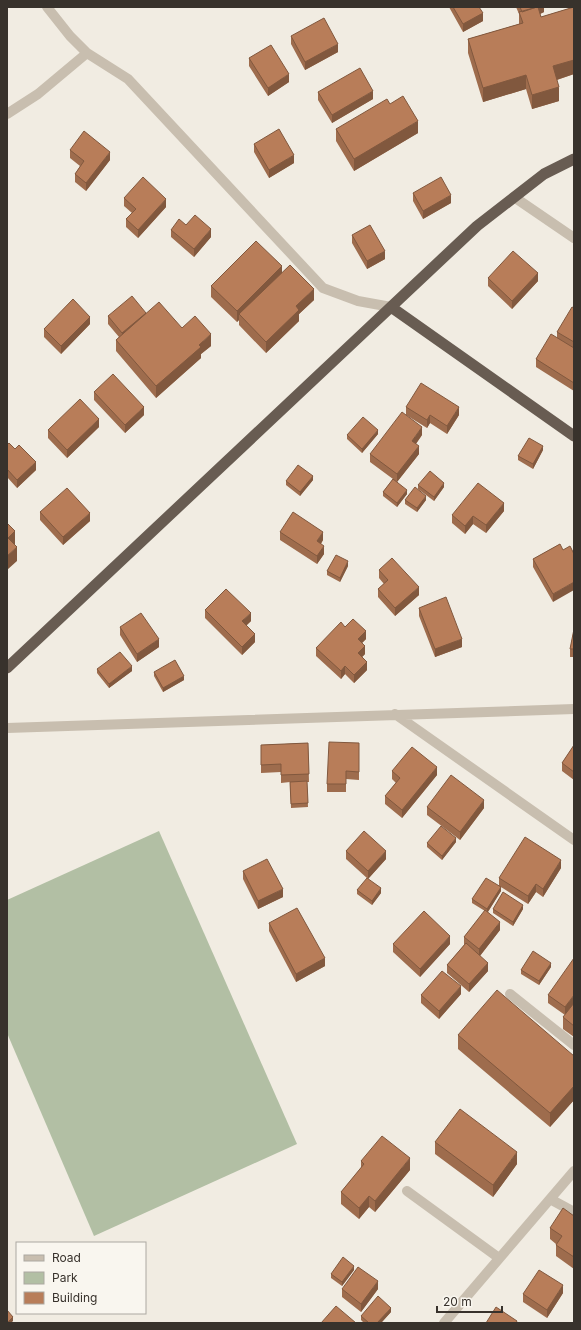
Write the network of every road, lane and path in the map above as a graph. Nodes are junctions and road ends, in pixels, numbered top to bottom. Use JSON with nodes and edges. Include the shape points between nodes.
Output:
{"nodes":[{"id":1,"x":47,"y":7,"type":"edge"},
{"id":2,"x":87,"y":53,"type":"junction"},
{"id":3,"x":7,"y":114,"type":"edge"},
{"id":4,"x":574,"y":159,"type":"edge"},
{"id":5,"x":514,"y":197,"type":"junction"},
{"id":6,"x":574,"y":238,"type":"edge"},
{"id":7,"x":391,"y":307,"type":"junction"},
{"id":8,"x":574,"y":436,"type":"edge"},
{"id":9,"x":7,"y":668,"type":"edge"},
{"id":10,"x":574,"y":709,"type":"edge"},
{"id":11,"x":395,"y":714,"type":"junction"},
{"id":12,"x":7,"y":728,"type":"edge"},
{"id":13,"x":574,"y":840,"type":"edge"},
{"id":14,"x":510,"y":994,"type":"dead end"},
{"id":15,"x":574,"y":1045,"type":"edge"},
{"id":16,"x":574,"y":1171,"type":"edge"},
{"id":17,"x":407,"y":1191,"type":"dead end"},
{"id":18,"x":550,"y":1199,"type":"junction"},
{"id":19,"x":574,"y":1212,"type":"edge"},
{"id":20,"x":499,"y":1258,"type":"junction"},
{"id":21,"x":444,"y":1323,"type":"edge"}],
"edges":[{"from":1,"to":2,"type":"street"},
{"from":2,"to":3,"type":"street","via":[[38,94]]},
{"from":2,"to":7,"type":"street","via":[[128,79],[323,288],[358,301]]},
{"from":4,"to":5,"type":"highway","via":[[544,174]]},
{"from":5,"to":6,"type":"street"},
{"from":5,"to":7,"type":"highway","via":[[477,226]]},
{"from":7,"to":8,"type":"highway"},
{"from":7,"to":9,"type":"highway"},
{"from":10,"to":11,"type":"street"},
{"from":11,"to":12,"type":"street"},
{"from":11,"to":13,"type":"street"},
{"from":14,"to":15,"type":"street"},
{"from":16,"to":18,"type":"street"},
{"from":17,"to":20,"type":"street"},
{"from":18,"to":19,"type":"street"},
{"from":18,"to":20,"type":"street"},
{"from":20,"to":21,"type":"street"}]}
